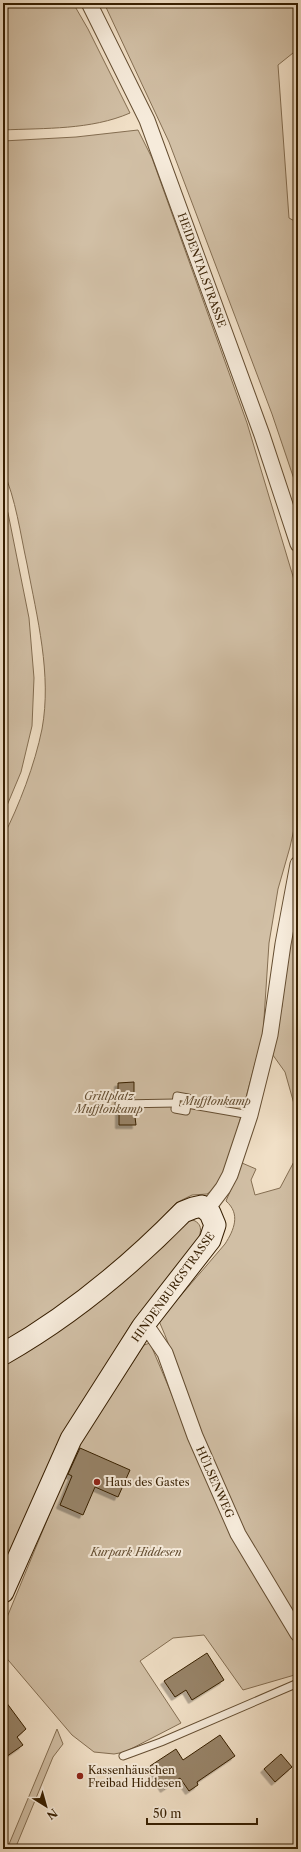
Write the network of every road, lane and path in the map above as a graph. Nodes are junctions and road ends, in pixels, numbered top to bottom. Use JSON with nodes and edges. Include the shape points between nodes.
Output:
{"nodes":[{"id":1,"x":89,"y":3,"type":"edge"},
{"id":2,"x":298,"y":544,"type":"edge"},
{"id":3,"x":298,"y":864,"type":"edge"},
{"id":4,"x":119,"y":1104,"type":"dead end"},
{"id":5,"x":250,"y":1115,"type":"junction"},
{"id":6,"x":207,"y":1209,"type":"junction"},
{"id":7,"x":143,"y":1326,"type":"junction"},
{"id":8,"x":3,"y":1354,"type":"edge"},
{"id":9,"x":3,"y":1592,"type":"edge"},
{"id":10,"x":298,"y":1634,"type":"edge"},
{"id":11,"x":298,"y":1683,"type":"edge"},
{"id":12,"x":122,"y":1756,"type":"dead end"}],
"edges":[{"from":1,"to":2,"type":"street","name":"HEIDENTALSTRASSE","via":[[147,120],[262,435]]},
{"from":3,"to":5,"type":"street","via":[[282,944],[270,1035]]},
{"from":4,"to":5,"type":"lane","via":[[176,1103],[175,1109],[186,1111],[187,1104]]},
{"from":5,"to":6,"type":"street","via":[[230,1175]]},
{"from":6,"to":7,"type":"main road","name":"HINDENBURGSTRASSE","via":[[215,1225],[210,1240]]},
{"from":6,"to":8,"type":"main road","via":[[202,1206],[183,1212],[123,1270],[98,1290],[36,1335]]},
{"from":7,"to":9,"type":"main road","name":"HINDENBURGSTRASSE","via":[[71,1439]]},
{"from":7,"to":10,"type":"street","name":"HÜLSENWEG","via":[[164,1353],[195,1436],[238,1534]]},
{"from":11,"to":12,"type":"lane","via":[[161,1742]]}]}
